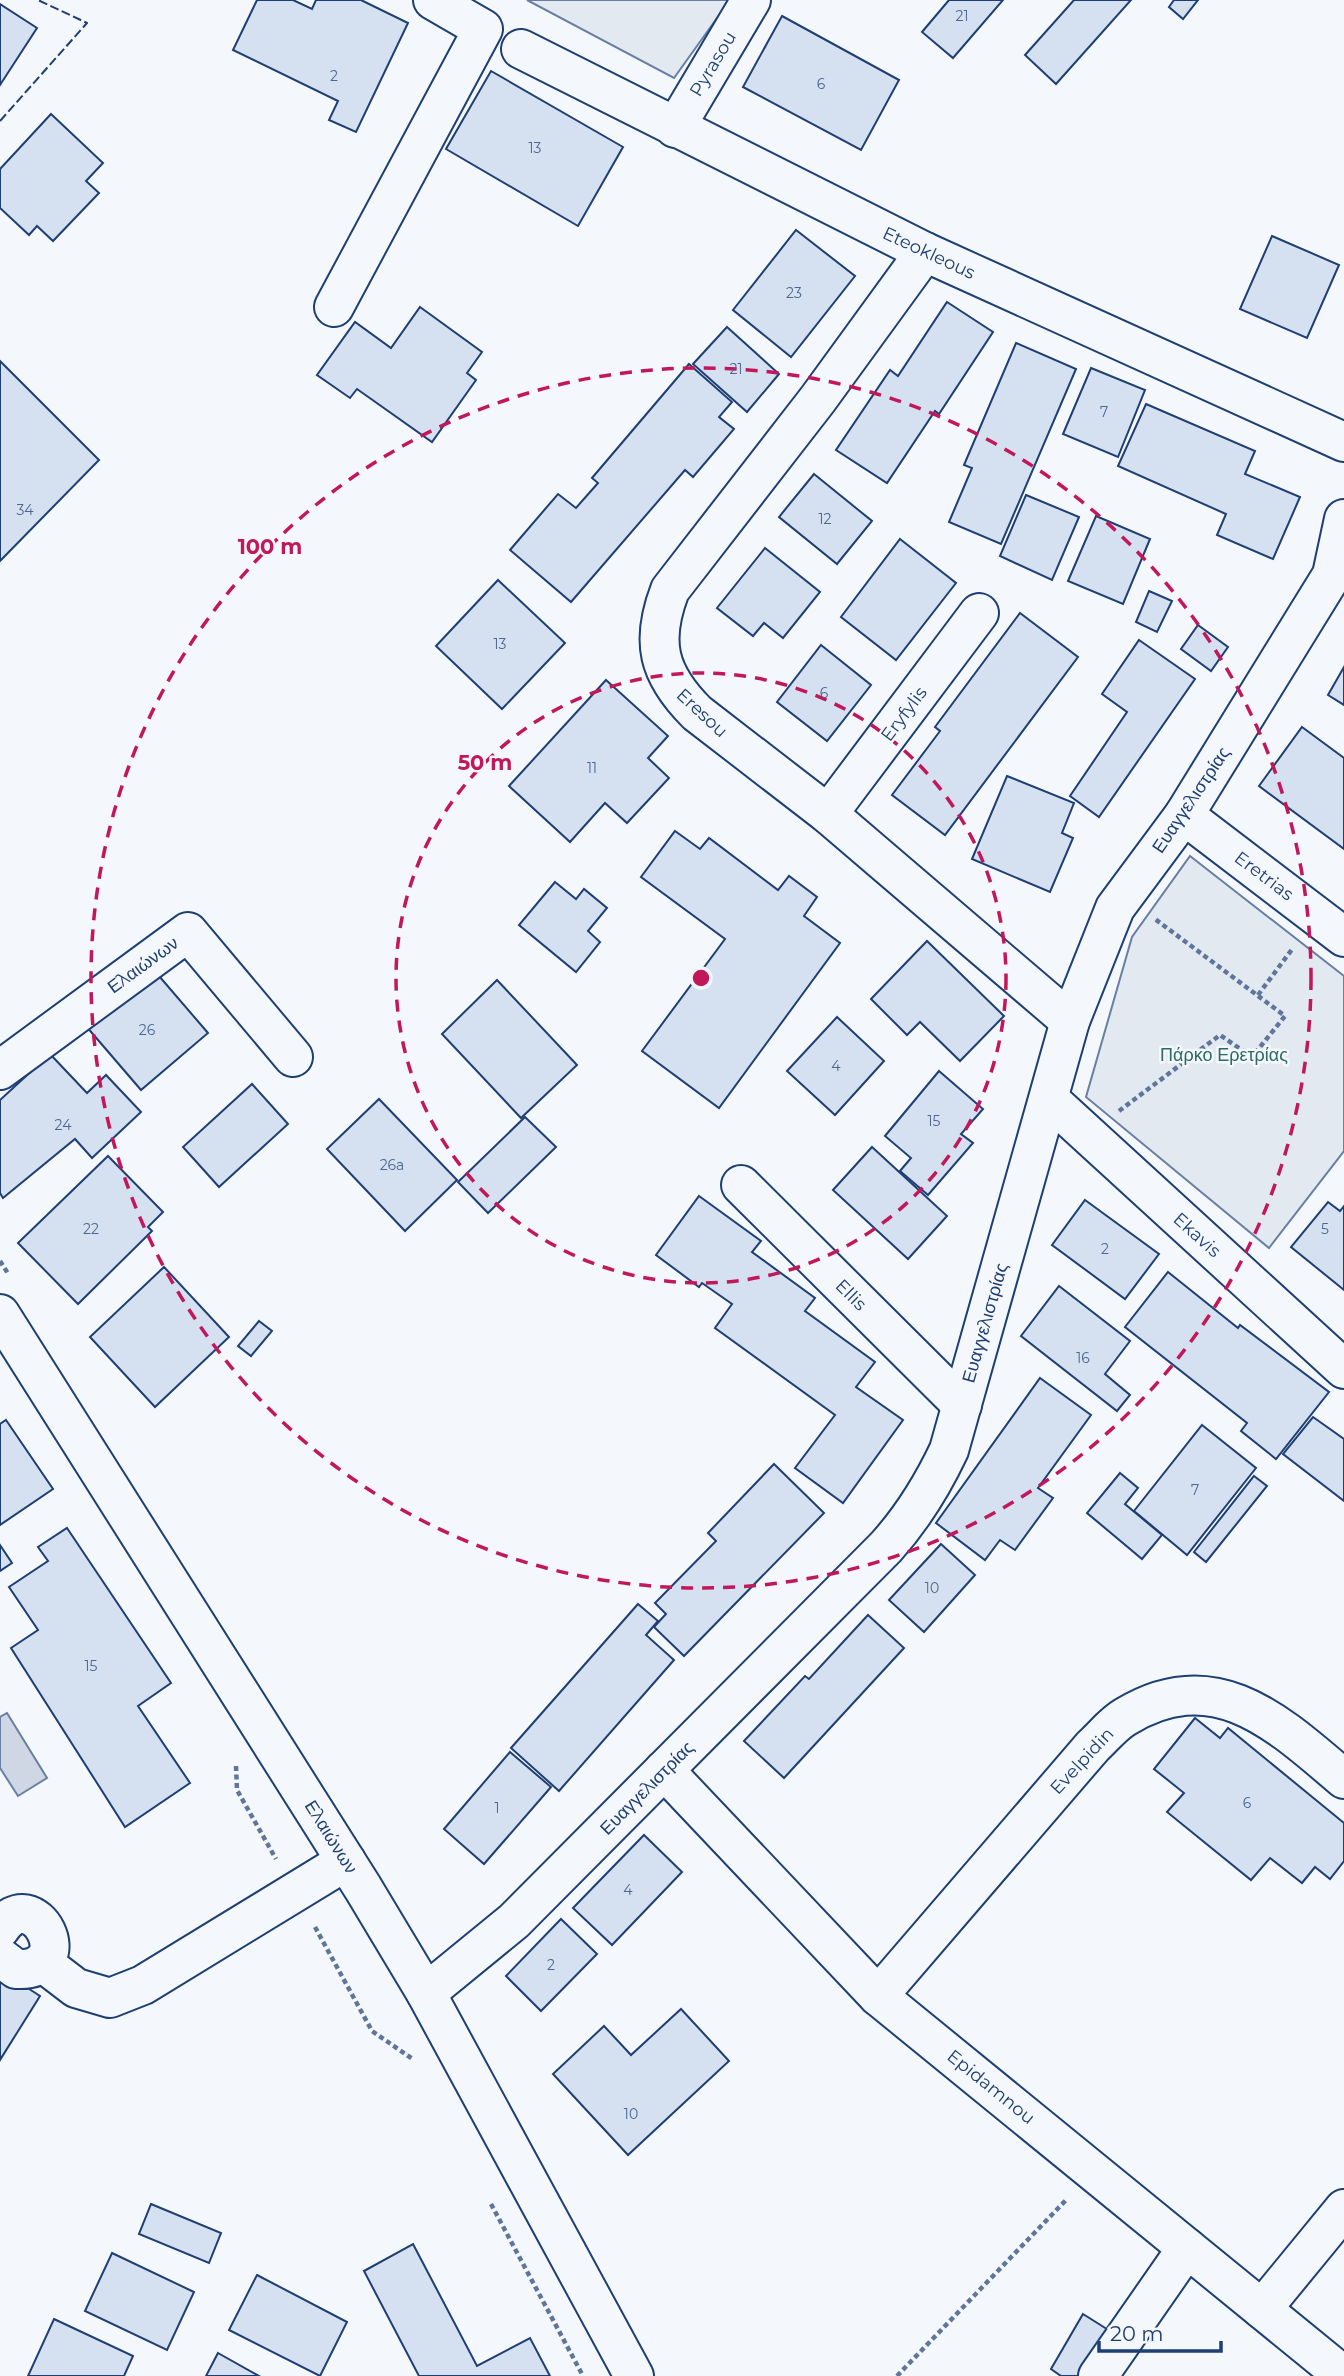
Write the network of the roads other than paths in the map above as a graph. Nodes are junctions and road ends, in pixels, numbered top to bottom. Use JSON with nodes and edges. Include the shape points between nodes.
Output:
{"nodes":[{"id":1,"x":433,"y":0,"type":"edge"},
{"id":2,"x":751,"y":0,"type":"edge"},
{"id":3,"x":521,"y":49,"type":"dead end"},
{"id":4,"x":675,"y":128,"type":"junction"},
{"id":5,"x":925,"y":252,"type":"junction"},
{"id":6,"x":334,"y":307,"type":"dead end"},
{"id":7,"x":1344,"y":442,"type":"edge"},
{"id":8,"x":1344,"y":519,"type":"edge"},
{"id":9,"x":1338,"y":577,"type":"edge"},
{"id":10,"x":979,"y":613,"type":"dead end"},
{"id":11,"x":828,"y":814,"type":"junction"},
{"id":12,"x":1184,"y":815,"type":"junction"},
{"id":13,"x":1331,"y":927,"type":"edge"},
{"id":14,"x":1070,"y":1021,"type":"junction"},
{"id":15,"x":293,"y":1056,"type":"dead end"},
{"id":16,"x":0,"y":1070,"type":"edge"},
{"id":17,"x":1050,"y":1100,"type":"junction"},
{"id":18,"x":741,"y":1185,"type":"dead end"},
{"id":19,"x":0,"y":1314,"type":"edge"},
{"id":20,"x":1344,"y":1369,"type":"edge"},
{"id":21,"x":962,"y":1405,"type":"junction"},
{"id":22,"x":664,"y":1770,"type":"junction"},
{"id":23,"x":1344,"y":1779,"type":"edge"},
{"id":24,"x":346,"y":1861,"type":"junction"},
{"id":25,"x":0,"y":1929,"type":"edge"},
{"id":26,"x":0,"y":1957,"type":"edge"},
{"id":27,"x":42,"y":1962,"type":"junction"},
{"id":28,"x":426,"y":1993,"type":"junction"},
{"id":29,"x":878,"y":1996,"type":"junction"},
{"id":30,"x":1344,"y":2208,"type":"edge"},
{"id":31,"x":1187,"y":2248,"type":"junction"},
{"id":32,"x":1262,"y":2309,"type":"junction"},
{"id":33,"x":634,"y":2376,"type":"edge"},
{"id":34,"x":1098,"y":2376,"type":"edge"},
{"id":35,"x":1344,"y":2376,"type":"edge"}],
"edges":[{"from":1,"to":6,"type":"street","via":[[483,29]]},
{"from":2,"to":4,"type":"street","name":"Pyrasou"},
{"from":3,"to":4,"type":"street","name":"Eteokleous"},
{"from":4,"to":5,"type":"street","name":"Eteokleous"},
{"from":5,"to":7,"type":"street","name":"Eteokleous"},
{"from":5,"to":11,"type":"street","name":"Eresou","via":[[670,590],[660,616],[664,670],[678,694]]},
{"from":8,"to":9,"type":"street","name":"Ευαγγελιστρίας"},
{"from":9,"to":12,"type":"street","name":"Ευαγγελιστρίας"},
{"from":10,"to":11,"type":"street","name":"Eryfylis"},
{"from":11,"to":14,"type":"street","name":"Eresou"},
{"from":12,"to":13,"type":"street","name":"Eretrias"},
{"from":12,"to":14,"type":"street","name":"Ευαγγελιστρίας","via":[[1115,908]]},
{"from":14,"to":17,"type":"street","name":"Ευαγγελιστρίας"},
{"from":15,"to":16,"type":"street","name":"Ελαιώνων","via":[[188,932]]},
{"from":17,"to":20,"type":"street","name":"Ekavis"},
{"from":17,"to":21,"type":"street","name":"Ευαγγελιστρίας"},
{"from":18,"to":21,"type":"street","name":"Ellis"},
{"from":19,"to":24,"type":"street","name":"Ελαιώνων"},
{"from":21,"to":22,"type":"street","name":"Ευαγγελιστρίας","via":[[932,1487],[909,1520]]},
{"from":22,"to":28,"type":"street","name":"Ευαγγελιστρίας","via":[[514,1921]]},
{"from":22,"to":29,"type":"street","name":"Epidamnou"},
{"from":23,"to":29,"type":"street","name":"Evelpidin","via":[[1282,1726],[1246,1705],[1204,1696],[1163,1700],[1124,1718],[1093,1746]]},
{"from":24,"to":27,"type":"street","via":[[143,1985],[110,1998],[76,1988]]},
{"from":24,"to":28,"type":"street","name":"Ελαιώνων"},
{"from":25,"to":27,"type":"street","via":[[18,1915],[42,1923],[50,1938]]},
{"from":26,"to":27,"type":"street","via":[[16,1969]]},
{"from":28,"to":33,"type":"street","name":"Ελαιώνων"},
{"from":29,"to":31,"type":"street","name":"Epidamnou"},
{"from":30,"to":32,"type":"street"},
{"from":31,"to":32,"type":"street","name":"Epidamnou"},
{"from":31,"to":34,"type":"street"},
{"from":32,"to":35,"type":"street","name":"Epidamnou"}]}
